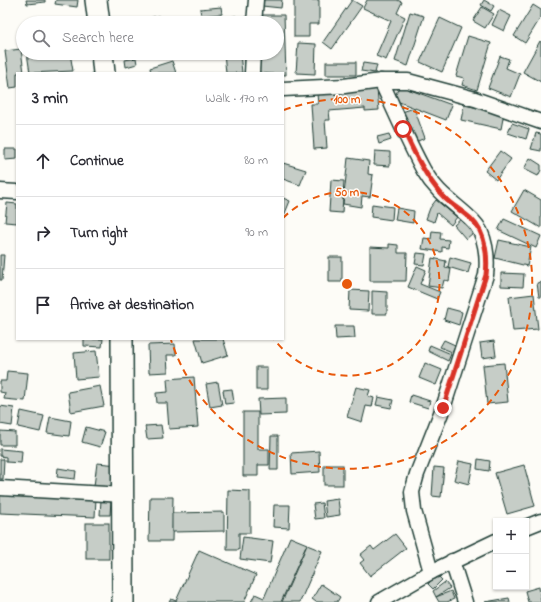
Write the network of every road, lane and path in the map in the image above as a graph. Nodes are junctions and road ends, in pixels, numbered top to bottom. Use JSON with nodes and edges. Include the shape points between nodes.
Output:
{"nodes":[{"id":1,"x":96,"y":0,"type":"edge"},
{"id":2,"x":256,"y":0,"type":"edge"},
{"id":3,"x":97,"y":16,"type":"edge"},
{"id":4,"x":255,"y":16,"type":"edge"},
{"id":5,"x":103,"y":60,"type":"edge"},
{"id":6,"x":253,"y":60,"type":"edge"},
{"id":7,"x":104,"y":72,"type":"edge"},
{"id":8,"x":252,"y":72,"type":"edge"},
{"id":9,"x":381,"y":81,"type":"junction"},
{"id":10,"x":284,"y":89,"type":"edge"},
{"id":11,"x":541,"y":122,"type":"edge"},
{"id":12,"x":0,"y":191,"type":"edge"},
{"id":13,"x":16,"y":192,"type":"edge"},
{"id":14,"x":122,"y":340,"type":"edge"},
{"id":15,"x":0,"y":488,"type":"edge"},
{"id":16,"x":124,"y":495,"type":"junction"},
{"id":17,"x":541,"y":521,"type":"edge"},
{"id":18,"x":529,"y":526,"type":"edge"},
{"id":19,"x":493,"y":542,"type":"edge"},
{"id":20,"x":452,"y":561,"type":"junction"},
{"id":21,"x":431,"y":572,"type":"junction"},
{"id":22,"x":123,"y":602,"type":"edge"},
{"id":23,"x":379,"y":602,"type":"edge"},
{"id":24,"x":465,"y":602,"type":"edge"}],
"edges":[{"from":1,"to":3,"type":"main road"},
{"from":2,"to":4,"type":"street"},
{"from":5,"to":7,"type":"main road"},
{"from":6,"to":8,"type":"street"},
{"from":9,"to":10,"type":"street"},
{"from":9,"to":11,"type":"street","via":[[408,81],[475,99]]},
{"from":9,"to":21,"type":"street","via":[[425,172],[442,196],[474,222],[482,238],[487,258],[486,275],[462,352],[412,492],[414,511]]},
{"from":12,"to":13,"type":"street"},
{"from":14,"to":16,"type":"main road"},
{"from":15,"to":16,"type":"street"},
{"from":16,"to":22,"type":"main road"},
{"from":17,"to":18,"type":"street"},
{"from":19,"to":20,"type":"street"},
{"from":20,"to":21,"type":"street"},
{"from":20,"to":24,"type":"street"},
{"from":21,"to":23,"type":"street"}]}
